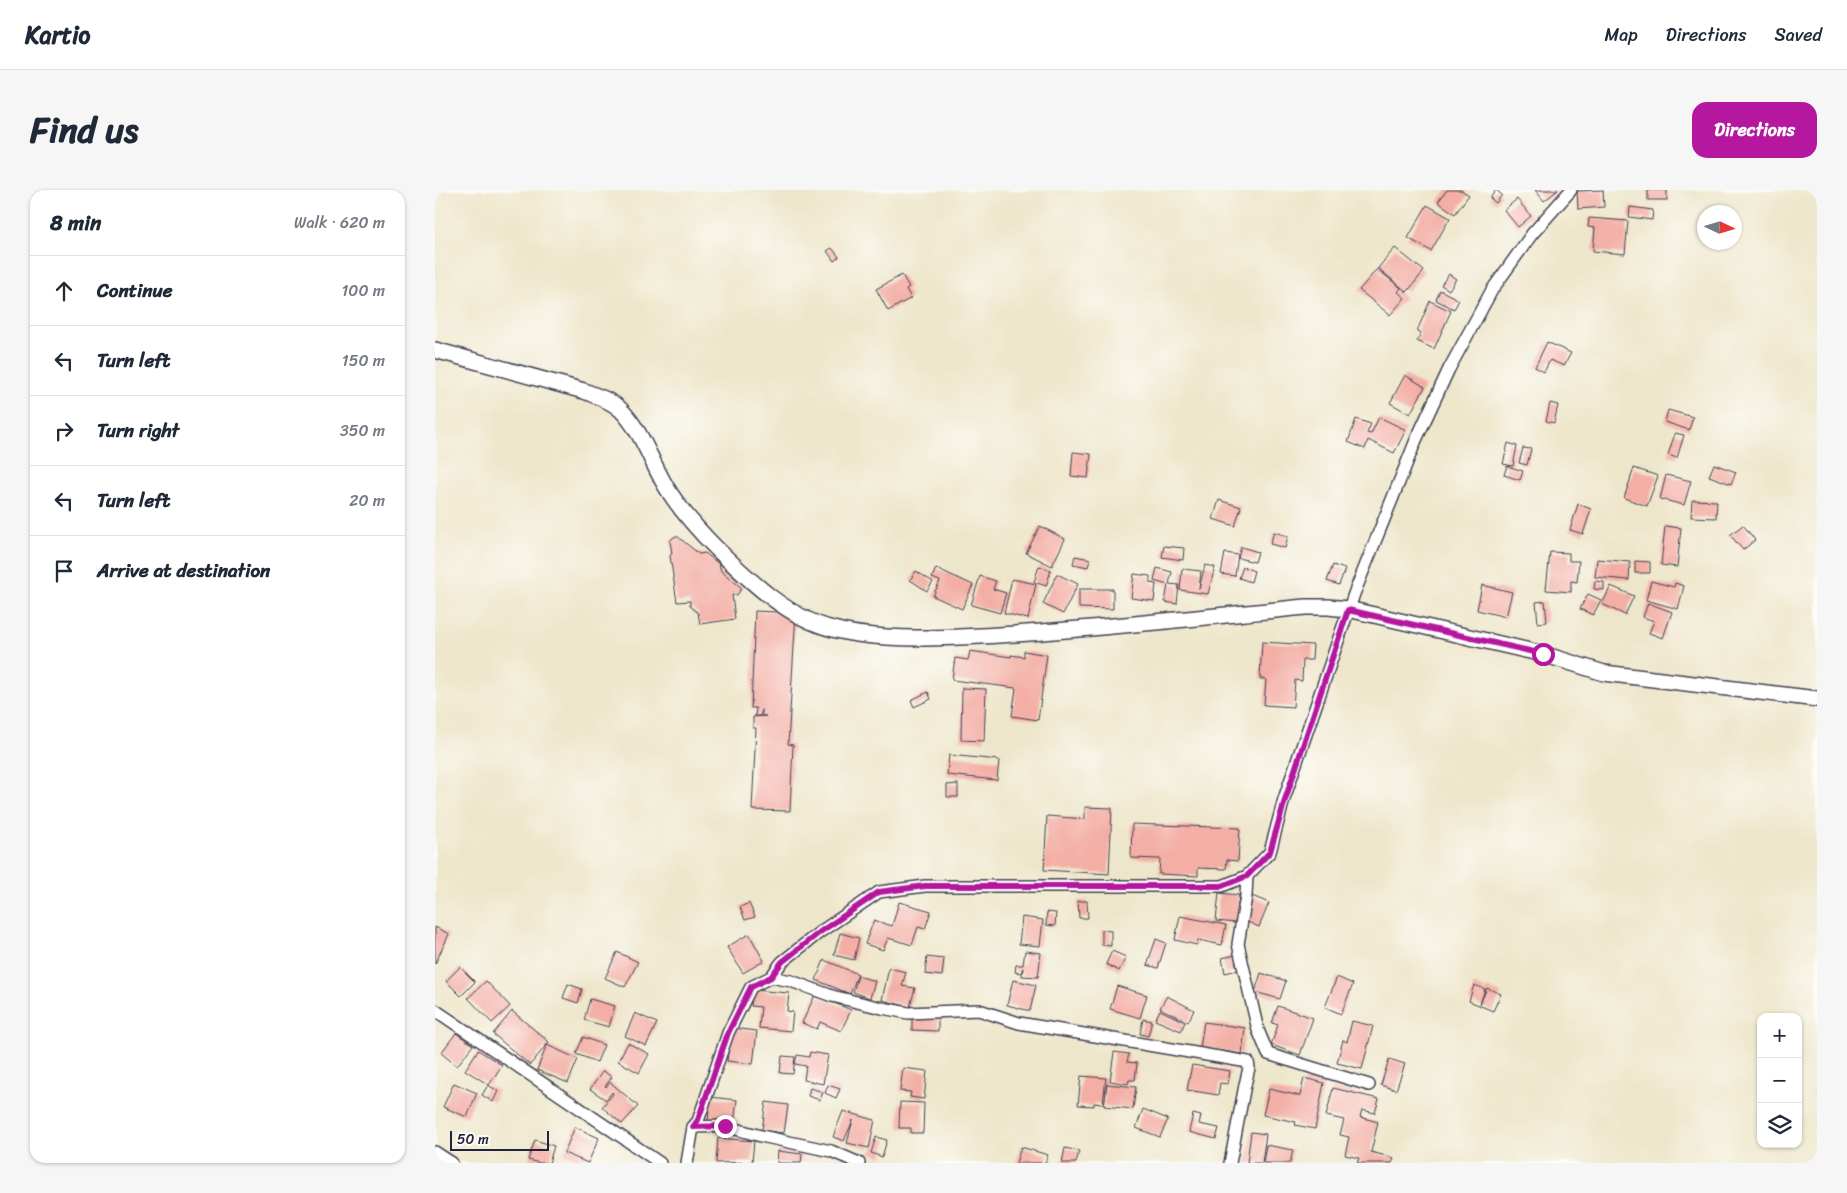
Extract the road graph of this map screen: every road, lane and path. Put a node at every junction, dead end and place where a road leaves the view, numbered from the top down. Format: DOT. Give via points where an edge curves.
graph roads {
  1 [pos="1571,190"];
  2 [pos="435,350"];
  3 [pos="1348,610"];
  4 [pos="1817,700"];
  5 [pos="1247,876"];
  6 [pos="771,977"];
  7 [pos="435,1010"];
  8 [pos="1268,1054"];
  9 [pos="1248,1062"];
  10 [pos="1369,1085"];
  11 [pos="693,1127"];
  12 [pos="435,1152"];
  13 [pos="452,1163"];
  14 [pos="660,1163"];
  15 [pos="687,1163"];
  16 [pos="859,1163"];
  17 [pos="1229,1163"];
  1 -- 3 [label="street" via="1532,234 1492,290 1449,369 1416,440"];
  2 -- 3 [label="street" via="584,391 620,409 665,486 702,535 778,603 831,629 884,637 967,637 1306,607"];
  3 -- 4 [label="street" via="1543,654 1604,673"];
  3 -- 5 [label="street" via="1270,852"];
  5 -- 6 [label="street" via="1222,886 925,886 879,892 820,932 782,962"];
  5 -- 8 [label="street" via="1238,944 1258,1030"];
  6 -- 9 [label="street" via="882,1008 908,1012 979,1010 1019,1024"];
  6 -- 11 [label="street" via="751,987 728,1033"];
  7 -- 14 [label="street"];
  8 -- 9 [label="street"];
  8 -- 10 [label="street"];
  9 -- 17 [label="street"];
  11 -- 15 [label="street"];
  11 -- 16 [label="street" via="725,1126 831,1151"];
  12 -- 13 [label="street"];
}
